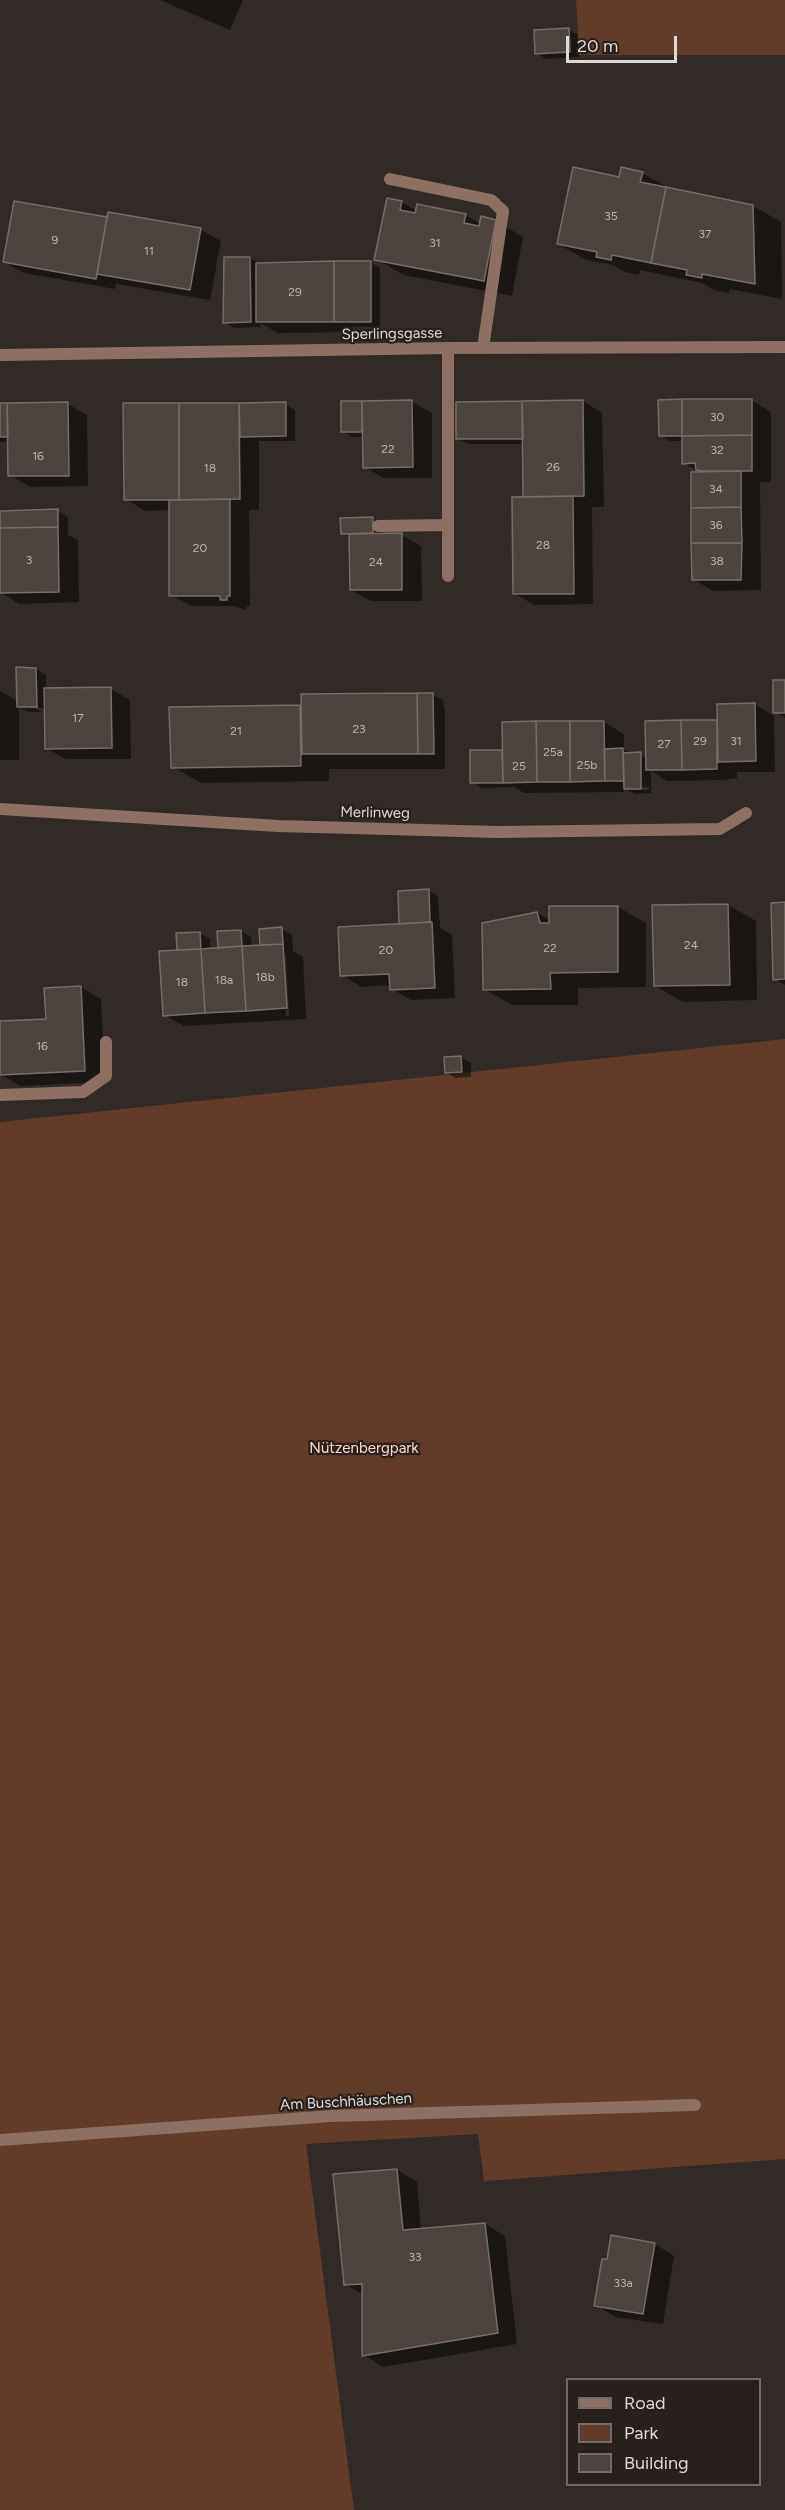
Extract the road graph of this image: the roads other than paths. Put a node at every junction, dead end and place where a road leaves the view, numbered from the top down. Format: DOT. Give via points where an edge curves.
graph roads {
  1 [pos="390,179"];
  2 [pos="785,346"];
  3 [pos="448,348"];
  4 [pos="483,348"];
  5 [pos="0,355"];
  6 [pos="448,525"];
  7 [pos="378,526"];
  8 [pos="448,576"];
  9 [pos="0,809"];
  10 [pos="746,813"];
  11 [pos="106,1042"];
  12 [pos="0,1095"];
  13 [pos="695,2105"];
  14 [pos="0,2140"];
  1 -- 4 [label="street" via="491,200 503,212"];
  2 -- 4 [label="street, Sperlingsgasse"];
  3 -- 4 [label="street, Sperlingsgasse"];
  3 -- 5 [label="street, Sperlingsgasse"];
  3 -- 6 [label="street"];
  6 -- 7 [label="street"];
  6 -- 8 [label="street"];
  9 -- 10 [label="street, Merlinweg" via="278,826 498,832 720,829"];
  11 -- 12 [label="street" via="106,1076 83,1092"];
  13 -- 14 [label="street, Am Buschhäuschen" via="332,2116"];
}
